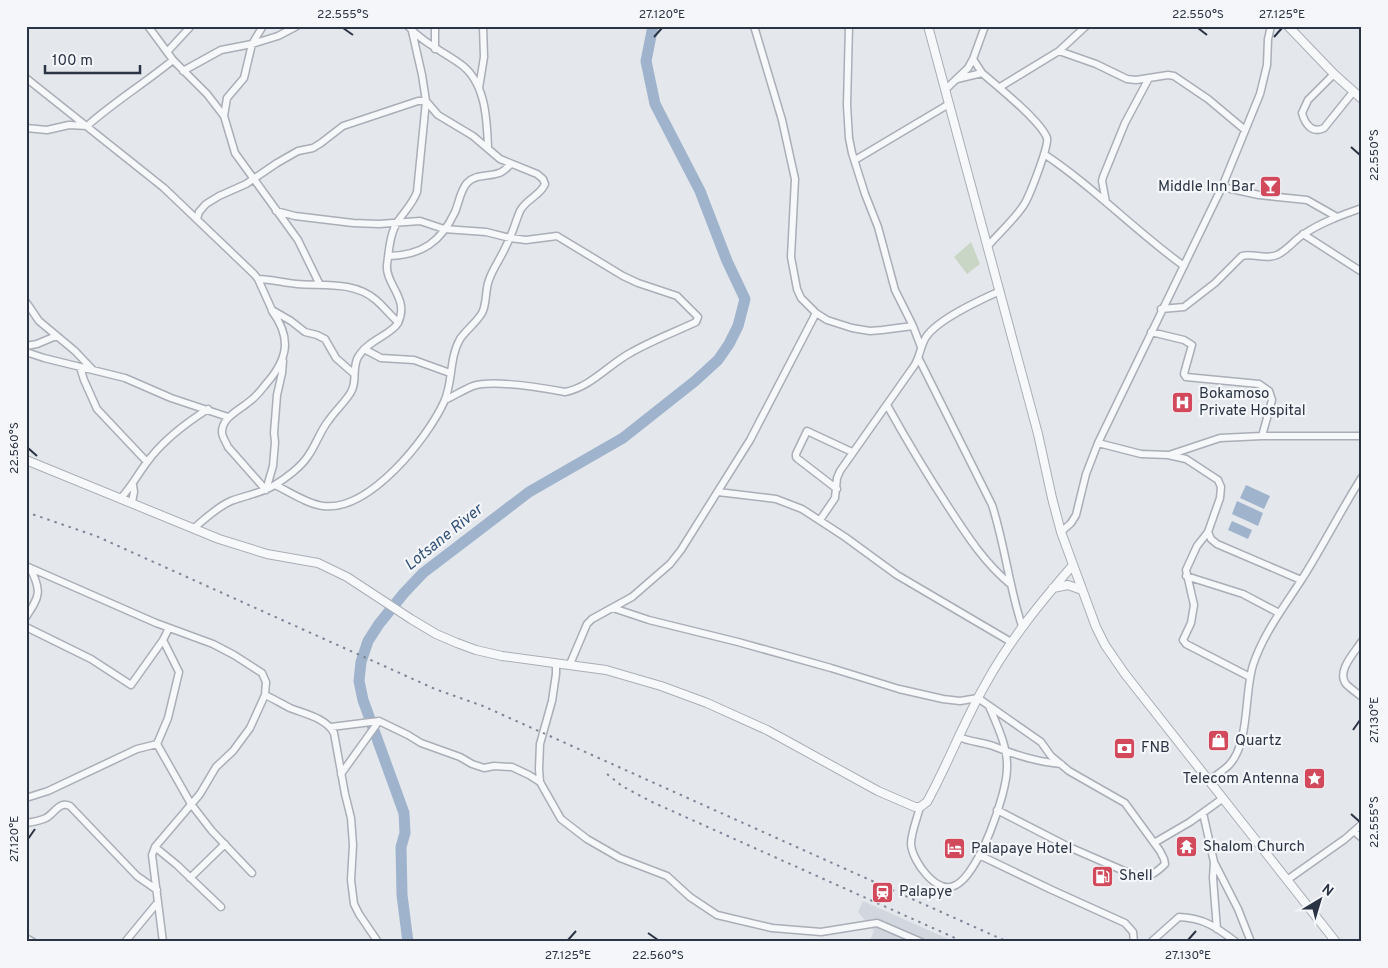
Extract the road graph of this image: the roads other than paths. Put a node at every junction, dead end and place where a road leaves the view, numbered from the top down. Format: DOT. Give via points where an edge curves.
graph roads {
  1 [pos="148,26"];
  2 [pos="191,26"];
  3 [pos="263,26"];
  4 [pos="296,26"];
  5 [pos="435,26"];
  6 [pos="483,26"];
  7 [pos="754,26"];
  8 [pos="849,26"];
  9 [pos="928,26"];
  10 [pos="985,26"];
  11 [pos="1086,26"];
  12 [pos="1271,26"];
  13 [pos="1288,26"];
  14 [pos="410,28"];
  15 [pos="252,44"];
  16 [pos="435,49"];
  17 [pos="1059,51"];
  18 [pos="167,52"];
  19 [pos="973,59"];
  20 [pos="173,60"];
  21 [pos="183,71"];
  22 [pos="982,73"];
  23 [pos="1334,74"];
  24 [pos="26,78"];
  25 [pos="1149,78"];
  26 [pos="957,79"];
  27 [pos="1000,87"];
  28 [pos="479,88"];
  29 [pos="945,90"];
  30 [pos="1353,92"];
  31 [pos="1362,99"];
  32 [pos="426,101"];
  33 [pos="949,104"];
  34 [pos="224,116"];
  35 [pos="87,126"];
  36 [pos="26,128"];
  37 [pos="1244,130"];
  38 [pos="488,148"];
  39 [pos="1044,154"];
  40 [pos="854,160"];
  41 [pos="511,164"];
  42 [pos="253,179"];
  43 [pos="1222,186"];
  44 [pos="1106,202"];
  45 [pos="1362,208"];
  46 [pos="276,211"];
  47 [pos="1337,216"];
  48 [pos="197,219"];
  49 [pos="397,223"];
  50 [pos="444,229"];
  51 [pos="1303,234"];
  52 [pos="510,238"];
  53 [pos="988,246"];
  54 [pos="389,256"];
  55 [pos="1184,266"];
  56 [pos="1362,272"];
  57 [pos="258,279"];
  58 [pos="320,285"];
  59 [pos="1000,291"];
  60 [pos="26,302"];
  61 [pos="1161,309"];
  62 [pos="272,310"];
  63 [pos="816,313"];
  64 [pos="398,322"];
  65 [pos="913,326"];
  66 [pos="1151,332"];
  67 [pos="56,336"];
  68 [pos="26,346"];
  69 [pos="921,347"];
  70 [pos="364,349"];
  71 [pos="26,352"];
  72 [pos="283,358"];
  73 [pos="918,359"];
  74 [pos="80,367"];
  75 [pos="93,371"];
  76 [pos="353,373"];
  77 [pos="450,373"];
  78 [pos="445,400"];
  79 [pos="887,405"];
  80 [pos="208,409"];
  81 [pos="228,417"];
  82 [pos="1262,436"];
  83 [pos="1362,436"];
  84 [pos="1098,443"];
  85 [pos="852,452"];
  86 [pos="1168,455"];
  87 [pos="26,460"];
  88 [pos="147,462"];
  89 [pos="1362,477"];
  90 [pos="132,485"];
  91 [pos="275,485"];
  92 [pos="836,489"];
  93 [pos="266,490"];
  94 [pos="718,492"];
  95 [pos="121,498"];
  96 [pos="132,502"];
  97 [pos="820,520"];
  98 [pos="194,528"];
  99 [pos="1061,532"];
  100 [pos="1208,532"];
  101 [pos="1073,565"];
  102 [pos="28,567"];
  103 [pos="1186,576"];
  104 [pos="1301,580"];
  105 [pos="1009,583"];
  106 [pos="1053,588"];
  107 [pos="1082,590"];
  108 [pos="613,608"];
  109 [pos="1279,613"];
  110 [pos="26,617"];
  111 [pos="1022,626"];
  112 [pos="26,628"];
  113 [pos="169,628"];
  114 [pos="163,640"];
  115 [pos="1362,641"];
  116 [pos="1011,642"];
  117 [pos="556,663"];
  118 [pos="570,664"];
  119 [pos="1250,677"];
  120 [pos="265,695"];
  121 [pos="1362,697"];
  122 [pos="978,698"];
  123 [pos="989,706"];
  124 [pos="379,722"];
  125 [pos="331,727"];
  126 [pos="959,737"];
  127 [pos="157,744"];
  128 [pos="1005,752"];
  129 [pos="1061,764"];
  130 [pos="341,774"];
  131 [pos="1208,781"];
  132 [pos="540,782"];
  133 [pos="26,798"];
  134 [pos="1222,799"];
  135 [pos="191,804"];
  136 [pos="920,807"];
  137 [pos="997,810"];
  138 [pos="1203,813"];
  139 [pos="26,823"];
  140 [pos="1362,824"];
  141 [pos="1355,832"];
  142 [pos="1362,838"];
  143 [pos="1154,843"];
  144 [pos="224,844"];
  145 [pos="155,847"];
  146 [pos="979,855"];
  147 [pos="1214,862"];
  148 [pos="252,873"];
  149 [pos="190,878"];
  150 [pos="1287,880"];
  151 [pos="157,890"];
  152 [pos="158,902"];
  153 [pos="221,907"];
  154 [pos="1217,929"];
  155 [pos="26,938"];
  156 [pos="33,942"];
  157 [pos="125,942"];
  158 [pos="163,942"];
  159 [pos="378,942"];
  160 [pos="921,942"];
  161 [pos="1134,942"];
  162 [pos="1151,942"];
  163 [pos="1236,942"];
  164 [pos="1251,942"];
  165 [pos="1336,942"];
  1 -- 18 [label="street"];
  2 -- 18 [label="street"];
  3 -- 15 [label="street"];
  4 -- 15 [label="street"];
  5 -- 16 [label="street"];
  6 -- 28 [label="street" via="484,58"];
  7 -- 63 [label="street" via="782,120 795,179 791,257 797,289"];
  8 -- 40 [label="street" via="847,105"];
  9 -- 29 [label="street"];
  10 -- 19 [label="street"];
  11 -- 17 [label="street"];
  12 -- 37 [label="street" via="1264,79"];
  13 -- 23 [label="street"];
  14 -- 16 [label="street"];
  14 -- 32 [label="street"];
  15 -- 21 [label="street" via="221,50"];
  15 -- 34 [label="street" via="245,76 227,98"];
  16 -- 28 [label="street" via="464,67"];
  17 -- 25 [label="street" via="1127,79"];
  17 -- 27 [label="street"];
  18 -- 20 [label="street"];
  19 -- 22 [label="street"];
  19 -- 26 [label="street"];
  20 -- 21 [label="street"];
  20 -- 35 [label="street"];
  21 -- 34 [label="street"];
  22 -- 26 [label="street"];
  22 -- 27 [label="street"];
  23 -- 30 [label="street"];
  23 -- 30 [label="street" via="1304,105 1302,113 1309,127 1314,130 1324,128"];
  24 -- 35 [label="street"];
  25 -- 37 [label="street" via="1168,75 1180,79"];
  25 -- 44 [label="street" via="1125,123 1103,177"];
  26 -- 29 [label="street"];
  27 -- 39 [label="street" via="1040,127 1047,143"];
  28 -- 38 [label="street" via="487,118"];
  29 -- 33 [label="street"];
  30 -- 31 [label="street"];
  32 -- 38 [label="street" via="438,116"];
  32 -- 42 [label="street" via="412,102 348,124 313,148 277,162"];
  32 -- 49 [label="street" via="417,192"];
  33 -- 40 [label="street"];
  33 -- 53 [label="street"];
  34 -- 42 [label="street" via="235,153"];
  35 -- 36 [label="street" via="69,125 47,130"];
  35 -- 48 [label="street"];
  37 -- 43 [label="street"];
  38 -- 41 [label="street"];
  39 -- 44 [label="street"];
  39 -- 53 [label="street" via="1025,203"];
  40 -- 65 [label="street" via="878,227 895,290"];
  41 -- 50 [label="street" via="499,173 473,178 467,183"];
  41 -- 52 [label="street" via="537,174 545,184 539,194 524,205"];
  42 -- 46 [label="street"];
  42 -- 48 [label="street" via="206,204"];
  43 -- 47 [label="street" via="1259,195 1306,200"];
  43 -- 55 [label="street"];
  44 -- 55 [label="street"];
  45 -- 47 [label="street"];
  46 -- 49 [label="street" via="353,224"];
  46 -- 58 [label="street" via="298,240"];
  47 -- 51 [label="street"];
  48 -- 57 [label="street"];
  49 -- 50 [label="street" via="420,221"];
  49 -- 54 [label="street" via="391,237"];
  50 -- 52 [label="street" via="486,232"];
  50 -- 54 [label="street" via="421,250 403,256"];
  51 -- 56 [label="street"];
  51 -- 61 [label="street" via="1288,249 1272,257 1242,256 1184,307"];
  52 -- 77 [label="street" via="489,281 483,311 459,340"];
  52 -- 78 [label="street" via="526,240 557,236 623,276 677,296 698,320 630,353 582,387 570,391 483,384"];
  53 -- 59 [label="street"];
  54 -- 64 [label="street" via="389,276 401,309"];
  55 -- 61 [label="street"];
  57 -- 58 [label="street"];
  57 -- 62 [label="street"];
  58 -- 64 [label="street" via="341,285 367,294"];
  59 -- 69 [label="street" via="940,324 927,335"];
  59 -- 99 [label="street"];
  60 -- 67 [label="street"];
  61 -- 66 [label="street"];
  62 -- 72 [label="street" via="285,337"];
  62 -- 76 [label="street" via="305,332 325,339 336,358"];
  63 -- 65 [label="street" via="827,320 870,331"];
  63 -- 94 [label="street" via="750,440"];
  64 -- 70 [label="street" via="392,330"];
  65 -- 69 [label="street"];
  66 -- 82 [label="street" via="1192,345 1184,374 1186,377 1259,384 1270,391 1272,400"];
  66 -- 84 [label="street"];
  67 -- 68 [label="street"];
  67 -- 75 [label="street"];
  69 -- 73 [label="street"];
  70 -- 76 [label="street"];
  70 -- 77 [label="street" via="380,358 414,360"];
  71 -- 74 [label="street"];
  72 -- 81 [label="street" via="252,400"];
  72 -- 93 [label="street" via="277,395 273,466"];
  73 -- 79 [label="street"];
  73 -- 105 [label="street" via="992,505"];
  74 -- 75 [label="street"];
  74 -- 88 [label="street" via="98,409"];
  75 -- 80 [label="street" via="125,378 171,398"];
  76 -- 91 [label="street" via="351,393 323,428 307,458"];
  77 -- 78 [label="street"];
  78 -- 91 [label="street" via="415,448 388,477 359,497 332,507 322,506"];
  79 -- 85 [label="street"];
  79 -- 105 [label="street" via="908,444 972,543"];
  80 -- 81 [label="street"];
  80 -- 88 [label="street" via="177,430"];
  81 -- 93 [label="street" via="222,431 228,446"];
  82 -- 83 [label="street"];
  82 -- 86 [label="street" via="1220,438"];
  84 -- 86 [label="street" via="1141,454"];
  84 -- 99 [label="street" via="1076,515"];
  85 -- 92 [label="street" via="840,470"];
  85 -- 92 [label="street" via="807,431 796,454"];
  86 -- 100 [label="street" via="1186,460 1218,480 1220,498"];
  87 -- 95 [label="street"];
  88 -- 90 [label="street"];
  89 -- 104 [label="street"];
  90 -- 95 [label="street"];
  90 -- 96 [label="street"];
  91 -- 93 [label="street"];
  92 -- 97 [label="street" via="835,498"];
  93 -- 98 [label="street" via="229,502"];
  94 -- 97 [label="street" via="776,499"];
  94 -- 108 [label="street" via="670,564 632,597"];
  95 -- 96 [label="street"];
  96 -- 98 [label="street"];
  97 -- 116 [label="street" via="898,575"];
  98 -- 117 [label="street" via="267,554 318,563 347,577 436,634 476,650"];
  99 -- 101 [label="street"];
  100 -- 103 [label="street" via="1197,546"];
  100 -- 104 [label="street" via="1210,539 1217,544"];
  101 -- 106 [label="street"];
  101 -- 107 [label="street"];
  102 -- 110 [label="street" via="37,581 39,593"];
  102 -- 113 [label="street"];
  103 -- 109 [label="street" via="1243,594"];
  103 -- 119 [label="street" via="1194,605 1184,642"];
  104 -- 109 [label="street"];
  105 -- 111 [label="street"];
  106 -- 107 [label="street" via="1068,585"];
  106 -- 111 [label="street"];
  107 -- 131 [label="street" via="1105,645"];
  108 -- 118 [label="street" via="587,624"];
  108 -- 122 [label="street" via="831,668 898,690 960,701"];
  109 -- 119 [label="street"];
  111 -- 116 [label="street"];
  112 -- 114 [label="street" via="91,659 131,685"];
  113 -- 114 [label="street"];
  113 -- 120 [label="street" via="234,654 262,673 266,682"];
  114 -- 127 [label="street" via="179,672 168,718"];
  115 -- 121 [label="street" via="1342,675 1345,683"];
  116 -- 122 [label="street"];
  117 -- 118 [label="street"];
  117 -- 132 [label="street" via="552,701 540,744"];
  118 -- 136 [label="street" via="618,673 707,703 767,730 896,800"];
  119 -- 131 [label="street" via="1236,756"];
  120 -- 125 [label="street"];
  120 -- 135 [label="street" via="250,728 216,767"];
  122 -- 123 [label="street"];
  122 -- 126 [label="street"];
  123 -- 128 [label="street"];
  123 -- 129 [label="street" via="1041,742"];
  124 -- 125 [label="street"];
  124 -- 130 [label="street"];
  124 -- 132 [label="street" via="421,744 472,764 484,768 512,768"];
  125 -- 130 [label="street" via="338,747"];
  126 -- 128 [label="street"];
  126 -- 136 [label="street" via="927,802"];
  127 -- 133 [label="street" via="137,749"];
  127 -- 135 [label="street"];
  128 -- 129 [label="street"];
  128 -- 137 [label="street" via="1008,768"];
  129 -- 143 [label="street" via="1124,803"];
  130 -- 159 [label="street" via="351,818 354,904"];
  131 -- 134 [label="street"];
  132 -- 160 [label="street" via="567,824 620,858 667,876 717,915 772,928 820,932 877,923"];
  134 -- 138 [label="street"];
  134 -- 150 [label="street"];
  135 -- 144 [label="street"];
  135 -- 145 [label="street"];
  136 -- 146 [label="street" via="912,850 934,883 944,888 954,887 971,870"];
  137 -- 143 [label="street" via="1138,878 1151,876 1164,864"];
  137 -- 146 [label="street"];
  138 -- 143 [label="street"];
  138 -- 147 [label="street"];
  139 -- 151 [label="street" via="45,818 60,806 70,806 137,876"];
  140 -- 141 [label="street"];
  141 -- 142 [label="street"];
  141 -- 150 [label="street"];
  144 -- 148 [label="street"];
  144 -- 149 [label="street"];
  145 -- 149 [label="street"];
  145 -- 151 [label="street" via="152,855"];
  146 -- 161 [label="street" via="1125,923 1133,932"];
  147 -- 154 [label="street"];
  147 -- 164 [label="street"];
  149 -- 153 [label="street"];
  150 -- 165 [label="street"];
  151 -- 152 [label="street"];
  152 -- 157 [label="street"];
  152 -- 158 [label="street"];
  154 -- 162 [label="street" via="1200,920 1179,917"];
  154 -- 163 [label="street"];
  155 -- 156 [label="street"];
}
